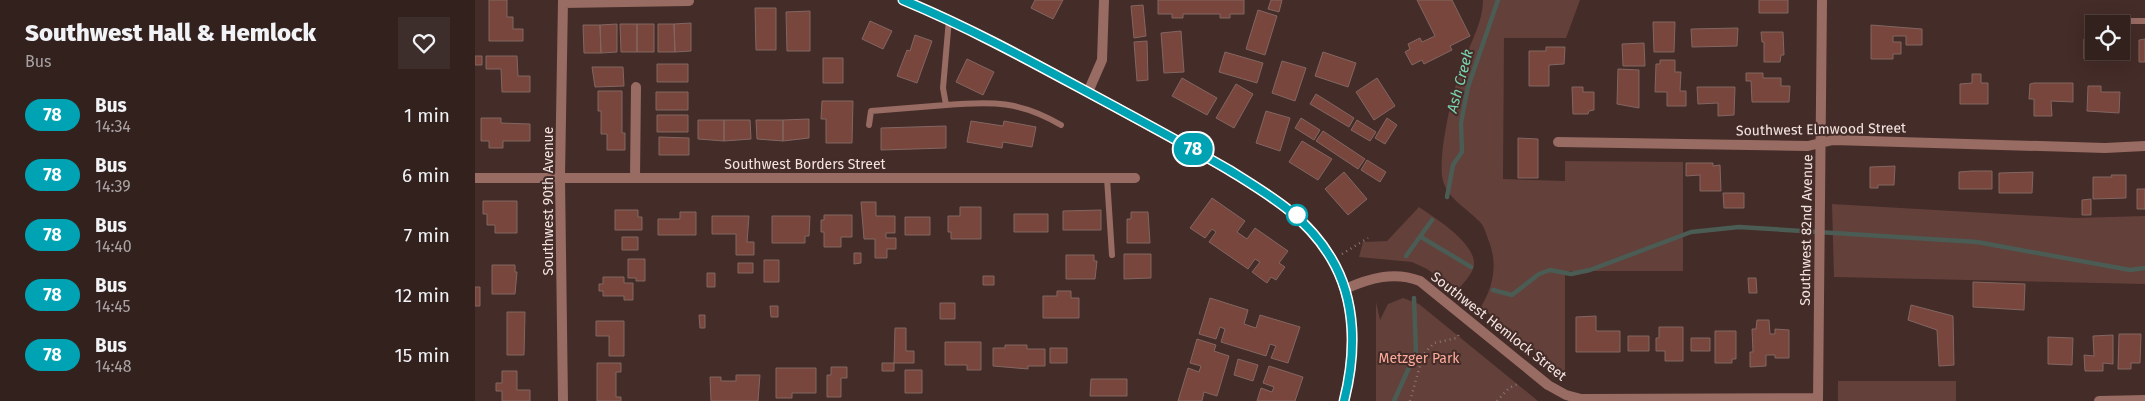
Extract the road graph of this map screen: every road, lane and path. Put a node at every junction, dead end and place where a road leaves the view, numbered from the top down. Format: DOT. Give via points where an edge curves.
graph roads {
  1 [pos="903,0"];
  2 [pos="1104,0"];
  3 [pos="1822,0"];
  4 [pos="689,1"];
  5 [pos="563,2"];
  6 [pos="949,19"];
  7 [pos="2130,21"];
  8 [pos="2145,21"];
  9 [pos="636,87"];
  10 [pos="1088,92"];
  11 [pos="946,105"];
  12 [pos="869,125"];
  13 [pos="1061,125"];
  14 [pos="1558,142"];
  15 [pos="1821,143"];
  16 [pos="2145,146"];
  17 [pos="560,177"];
  18 [pos="635,177"];
  19 [pos="475,178"];
  20 [pos="1107,178"];
  21 [pos="1135,178"];
  22 [pos="1368,238"];
  23 [pos="1112,255"];
  24 [pos="1332,260"];
  25 [pos="1345,289"];
  26 [pos="1460,332"];
  27 [pos="1519,383"];
  28 [pos="1818,400"];
  29 [pos="2145,400"];
  30 [pos="563,401"];
  31 [pos="1344,401"];
  32 [pos="1410,401"];
  33 [pos="1497,401"];
  34 [pos="2099,401"];
  1 -- 6 [label="main road"];
  2 -- 10 [label="street" via="1101,60"];
  3 -- 15 [label="street, Southwest 82nd Avenue"];
  4 -- 5 [label="street"];
  5 -- 17 [label="street, Southwest 90th Avenue"];
  6 -- 10 [label="main road"];
  6 -- 11 [label="lane" via="943,88"];
  7 -- 8 [label="lane"];
  9 -- 18 [label="street"];
  10 -- 24 [label="main road" via="1270,195 1299,218"];
  11 -- 12 [label="lane" via="871,110"];
  11 -- 13 [label="lane" via="980,102 1028,108"];
  14 -- 15 [label="street, Southwest Elmwood Street" via="1808,146"];
  15 -- 16 [label="street, Southwest Elmwood Street" via="1833,140 2105,148"];
  15 -- 28 [label="street, Southwest 82nd Avenue"];
  17 -- 18 [label="street, Southwest Borders Street"];
  17 -- 19 [label="street, Southwest Borders Street"];
  17 -- 30 [label="street, Southwest 90th Avenue"];
  18 -- 20 [label="street, Southwest Borders Street"];
  20 -- 21 [label="street, Southwest Borders Street"];
  20 -- 23 [label="lane"];
  22 -- 24 [label="path"];
  24 -- 25 [label="main road"];
  25 -- 28 [label="street, Southwest Hemlock Street" via="1366,279 1385,276 1410,277 1420,281 1548,385 1581,399"];
  25 -- 31 [label="main road" via="1351,312 1353,347"];
  26 -- 32 [label="path" via="1457,338 1434,343 1423,354"];
  27 -- 33 [label="path"];
  29 -- 34 [label="street"];
}
